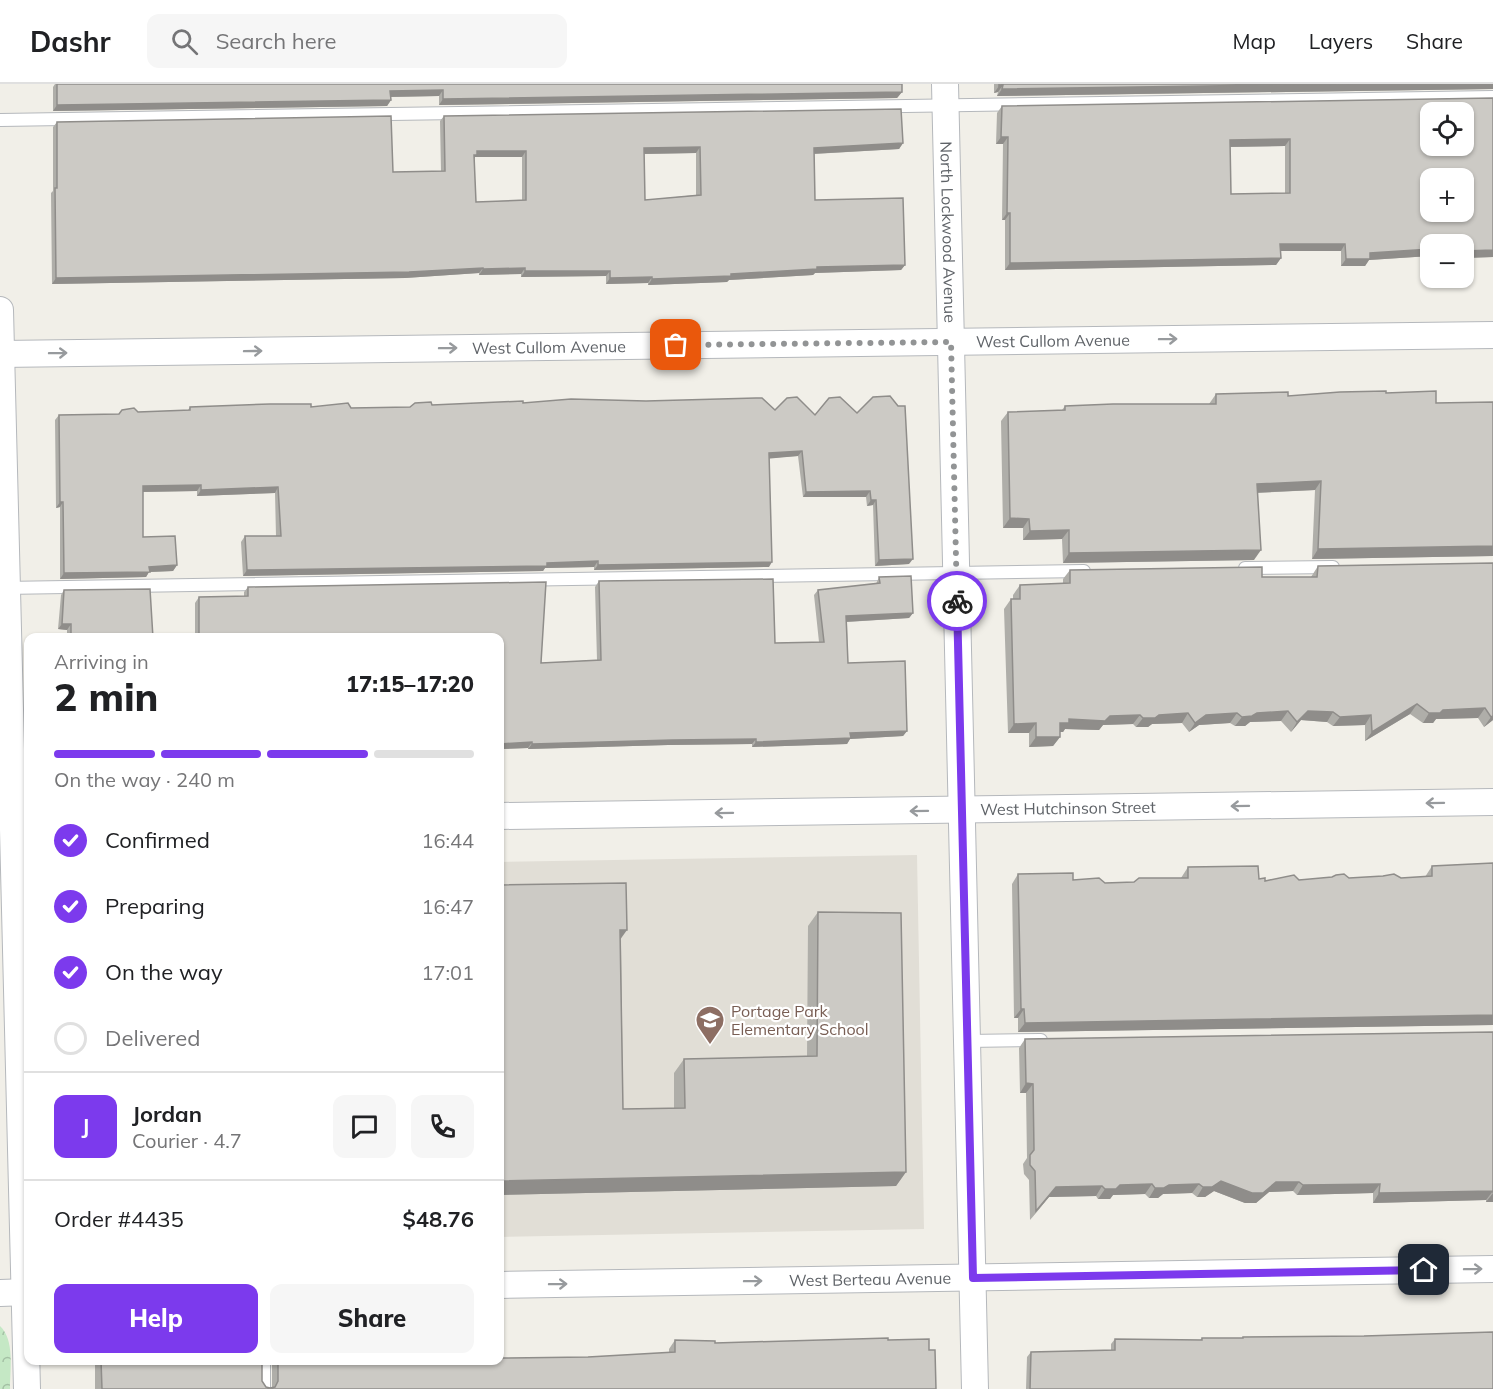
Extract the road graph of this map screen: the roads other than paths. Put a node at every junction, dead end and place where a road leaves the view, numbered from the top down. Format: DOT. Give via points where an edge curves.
graph roads {
  1 [pos="945,94"];
  2 [pos="1493,96"];
  3 [pos="0,120"];
  4 [pos="0,310"];
  5 [pos="1493,335"];
  6 [pos="951,342"];
  7 [pos="0,354"];
  8 [pos="1351,567"];
  9 [pos="1233,568"];
  10 [pos="1091,570"];
  11 [pos="956,573"];
  12 [pos="3,588"];
  13 [pos="1493,802"];
  14 [pos="962,810"];
  15 [pos="504,816"];
  16 [pos="14,823"];
  17 [pos="1054,1040"];
  18 [pos="967,1041"];
  19 [pos="1493,1269"];
  20 [pos="973,1278"];
  21 [pos="504,1285"];
  22 [pos="18,1293"];
  23 [pos="24,1357"];
  24 [pos="25,1365"];
  25 [pos="264,1365"];
  26 [pos="27,1389"];
  27 [pos="264,1389"];
  28 [pos="975,1389"];
  1 -- 2 [label="lane"];
  1 -- 3 [label="lane"];
  1 -- 6 [label="street, North Lockwood Avenue"];
  4 -- 7 [label="street"];
  6 -- 5 [label="street, West Cullom Avenue, one-way"];
  7 -- 6 [label="street, West Cullom Avenue, one-way"];
  6 -- 11 [label="street, North Lockwood Avenue"];
  7 -- 12 [label="street"];
  8 -- 9 [label="lane"];
  10 -- 11 [label="lane"];
  11 -- 12 [label="lane"];
  11 -- 14 [label="street, North Lockwood Avenue"];
  12 -- 16 [label="street"];
  13 -- 14 [label="street, West Hutchinson Street, one-way"];
  14 -- 15 [label="street, West Hutchinson Street, one-way"];
  14 -- 18 [label="street, North Lockwood Avenue"];
  16 -- 22 [label="street"];
  17 -- 18 [label="lane"];
  18 -- 20 [label="street, North Lockwood Avenue"];
  20 -- 19 [label="street, West Berteau Avenue, one-way"];
  21 -- 20 [label="street, West Berteau Avenue, one-way"];
  20 -- 28 [label="street, North Lockwood Avenue"];
  22 -- 23 [label="street"];
  24 -- 26 [label="street"];
  25 -- 27 [label="lane"];
}
